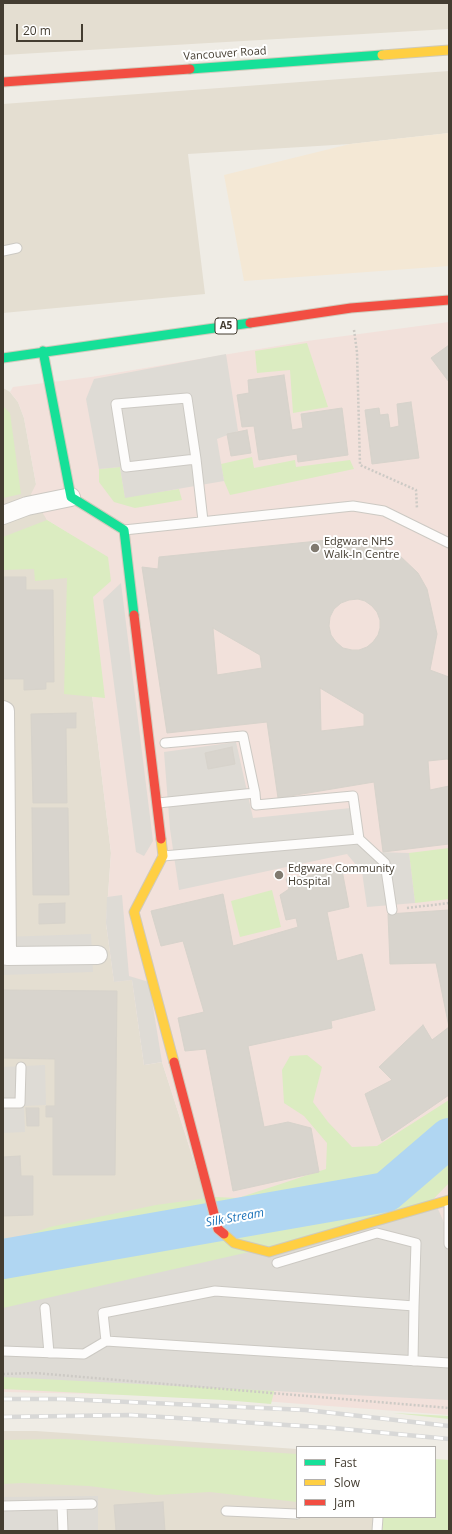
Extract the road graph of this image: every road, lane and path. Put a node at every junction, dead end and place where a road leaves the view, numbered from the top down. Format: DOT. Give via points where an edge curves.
graph roads {
  1 [pos="449,50"];
  2 [pos="3,82"];
  3 [pos="18,248"];
  4 [pos="3,251"];
  5 [pos="449,300"];
  6 [pos="351,308"];
  7 [pos="44,352"];
  8 [pos="3,358"];
  9 [pos="196,459"];
  10 [pos="71,497"];
  11 [pos="3,515"];
  12 [pos="203,521"];
  13 [pos="418,528"];
  14 [pos="124,530"];
  15 [pos="449,543"];
  16 [pos="3,710"];
  17 [pos="165,743"];
  18 [pos="255,793"];
  19 [pos="158,803"];
  20 [pos="359,839"];
  21 [pos="163,856"];
  22 [pos="449,903"];
  23 [pos="392,910"];
  24 [pos="98,955"];
  25 [pos="5,956"];
  26 [pos="21,1067"];
  27 [pos="3,1103"];
  28 [pos="449,1200"];
  29 [pos="449,1205"];
  30 [pos="449,1233"];
  31 [pos="449,1244"];
  32 [pos="277,1263"];
  33 [pos="414,1306"];
  34 [pos="45,1308"];
  35 [pos="106,1341"];
  36 [pos="3,1351"];
  37 [pos="49,1353"];
  38 [pos="413,1361"];
  39 [pos="449,1363"];
  40 [pos="3,1374"];
  41 [pos="449,1408"];
  42 [pos="92,1504"];
  43 [pos="62,1505"];
  44 [pos="3,1506"];
  45 [pos="226,1511"];
  46 [pos="296,1514"];
  47 [pos="378,1518"];
  48 [pos="63,1531"];
  49 [pos="377,1531"];
  1 -- 2 [label="street, Vancouver Road"];
  3 -- 4 [label="lane"];
  5 -- 6 [label="street, A5"];
  6 -- 7 [label="street, A5"];
  6 -- 13 [label="path" via="357,352 360,465 416,490"];
  7 -- 8 [label="street, A5"];
  7 -- 10 [label="street"];
  9 -- 9 [label="lane" via="126,467 116,404 187,398"];
  9 -- 12 [label="lane"];
  10 -- 11 [label="street" via="27,506"];
  10 -- 14 [label="street"];
  12 -- 13 [label="lane" via="353,506 384,511"];
  12 -- 14 [label="lane"];
  13 -- 15 [label="lane"];
  14 -- 19 [label="street"];
  16 -- 25 [label="street"];
  17 -- 18 [label="lane" via="244,736"];
  18 -- 19 [label="lane"];
  18 -- 20 [label="lane" via="256,805 353,796"];
  19 -- 21 [label="street"];
  20 -- 21 [label="lane"];
  20 -- 23 [label="lane" via="384,863"];
  21 -- 28 [label="street" via="134,912 218,1229 234,1243 269,1252"];
  22 -- 23 [label="path"];
  24 -- 25 [label="street"];
  26 -- 27 [label="lane" via="20,1103"];
  29 -- 30 [label="lane"];
  30 -- 31 [label="lane"];
  32 -- 33 [label="lane" via="377,1233 416,1243"];
  33 -- 35 [label="lane" via="215,1291 103,1313"];
  33 -- 38 [label="lane"];
  34 -- 37 [label="lane"];
  35 -- 37 [label="lane" via="84,1354"];
  35 -- 38 [label="lane"];
  36 -- 37 [label="lane"];
  38 -- 39 [label="lane"];
  40 -- 41 [label="path" via="35,1373"];
  42 -- 43 [label="lane"];
  43 -- 44 [label="lane"];
  43 -- 48 [label="lane"];
  45 -- 46 [label="lane"];
  47 -- 49 [label="lane"];
}
